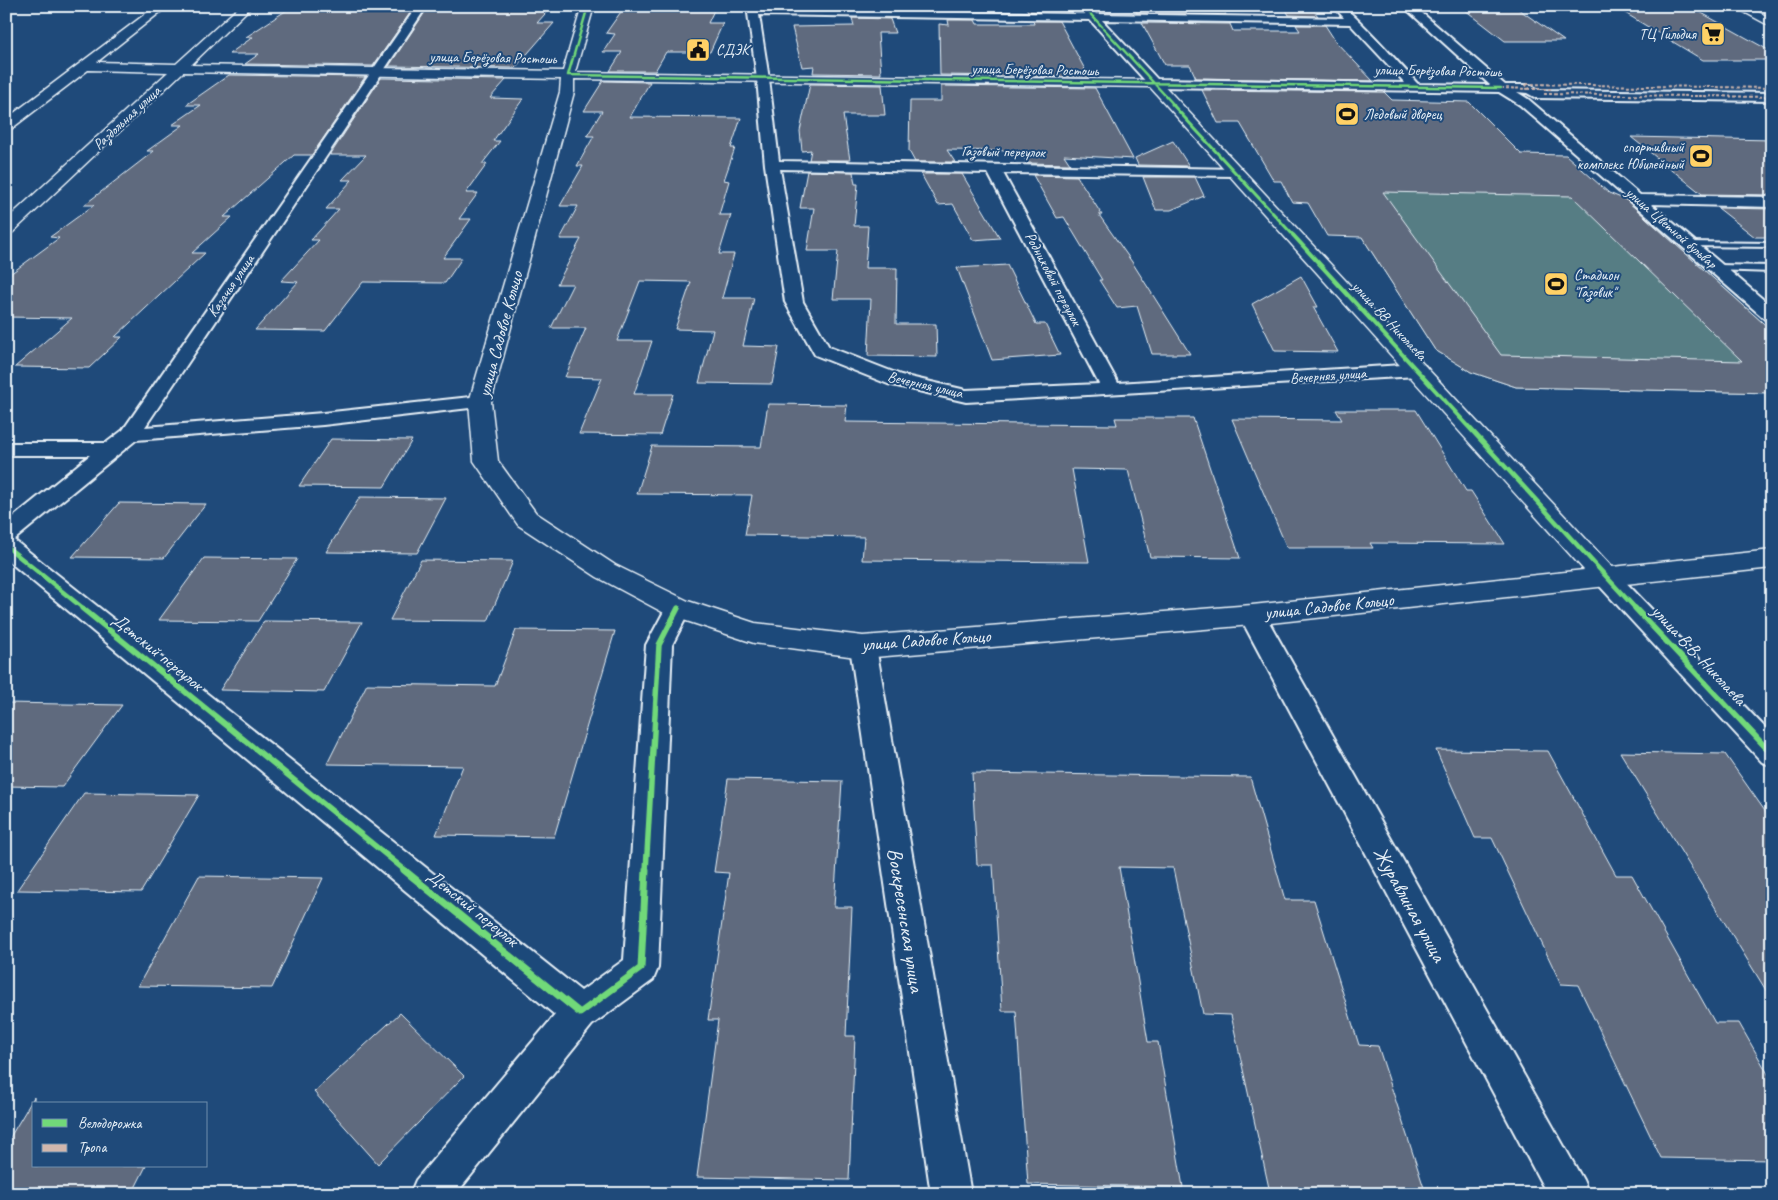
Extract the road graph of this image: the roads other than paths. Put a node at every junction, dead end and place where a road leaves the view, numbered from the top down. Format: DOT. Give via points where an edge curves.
graph roads {
  1 [pos="163,6"];
  2 [pos="247,6"];
  3 [pos="422,6"];
  4 [pos="588,6"];
  5 [pos="1083,6"];
  6 [pos="1338,6"];
  7 [pos="1408,6"];
  8 [pos="1738,6"];
  9 [pos="753,9"];
  10 [pos="921,11"];
  11 [pos="1094,18"];
  12 [pos="1352,21"];
  13 [pos="1772,24"];
  14 [pos="86,66"];
  15 [pos="179,69"];
  16 [pos="377,73"];
  17 [pos="568,75"];
  18 [pos="763,79"];
  19 [pos="1154,84"];
  20 [pos="1606,85"];
  21 [pos="1638,86"];
  22 [pos="1674,86"];
  23 [pos="1415,87"];
  24 [pos="1716,87"];
  25 [pos="1501,88"];
  26 [pos="1551,89"];
  27 [pos="1770,94"];
  28 [pos="1619,95"];
  29 [pos="1652,96"];
  30 [pos="1689,96"];
  31 [pos="1731,97"];
  32 [pos="6,126"];
  33 [pos="772,165"];
  34 [pos="994,168"];
  35 [pos="1233,172"];
  36 [pos="1637,199"];
  37 [pos="1772,202"];
  38 [pos="6,229"];
  39 [pos="1689,244"];
  40 [pos="1772,245"];
  41 [pos="1717,268"];
  42 [pos="1772,269"];
  43 [pos="1772,316"];
  44 [pos="1418,370"];
  45 [pos="1112,389"];
  46 [pos="480,402"];
  47 [pos="130,434"];
  48 [pos="6,448"];
  49 [pos="113,449"];
  50 [pos="6,535"];
  51 [pos="6,546"];
  52 [pos="1772,559"];
  53 [pos="1605,576"];
  54 [pos="678,608"];
  55 [pos="1252,614"];
  56 [pos="864,647"];
  57 [pos="1772,754"];
  58 [pos="580,1013"];
  59 [pos="430,1194"];
  60 [pos="951,1194"];
  61 [pos="1568,1194"];
  1 -- 14 [label="main road"];
  2 -- 15 [label="main road, Раздольная улица"];
  3 -- 16 [label="street, Казачья улица"];
  4 -- 17 [label="main road, улица Садовое Кольцо"];
  5 -- 11 [label="street"];
  6 -- 12 [label="street"];
  7 -- 25 [label="street, улица Цветной бульвар"];
  8 -- 13 [label="main road"];
  9 -- 10 [label="street"];
  9 -- 18 [label="street, Вечерняя улица"];
  10 -- 11 [label="street"];
  11 -- 12 [label="street"];
  11 -- 19 [label="street"];
  12 -- 23 [label="street"];
  14 -- 15 [label="main road, улица Берёзовая Ростошь"];
  14 -- 32 [label="main road"];
  15 -- 16 [label="main road, улица Берёзовая Ростошь"];
  15 -- 38 [label="main road, Раздольная улица"];
  16 -- 17 [label="main road, улица Берёзовая Ростошь"];
  16 -- 47 [label="street, Казачья улица"];
  17 -- 18 [label="main road, улица Берёзовая Ростошь"];
  17 -- 46 [label="main road, улица Садовое Кольцо" via="567,92"];
  18 -- 19 [label="main road, улица Берёзовая Ростошь"];
  18 -- 33 [label="street, Вечерняя улица"];
  19 -- 23 [label="street, улица Берёзовая Ростошь"];
  19 -- 35 [label="main road, улица ВВ Николаева"];
  20 -- 21 [label="street, улица Берёзовая Ростошь"];
  20 -- 26 [label="street, улица Берёзовая Ростошь"];
  20 -- 28 [label="street"];
  21 -- 22 [label="street, улица Берёзовая Ростошь"];
  21 -- 29 [label="street"];
  22 -- 24 [label="street, улица Берёзовая Ростошь"];
  22 -- 30 [label="street"];
  23 -- 25 [label="street, улица Берёзовая Ростошь"];
  24 -- 27 [label="street, улица Берёзовая Ростошь" via="1749,88"];
  24 -- 31 [label="street"];
  25 -- 26 [label="street, улица Берёзовая Ростошь" via="1530,88 1536,94"];
  25 -- 36 [label="street, улица Цветной бульвар" via="1524,102"];
  26 -- 28 [label="street, улица Берёзовая Ростошь"];
  27 -- 31 [label="street, улица Берёзовая Ростошь"];
  28 -- 29 [label="street, улица Берёзовая Ростошь"];
  29 -- 30 [label="street, улица Берёзовая Ростошь"];
  30 -- 31 [label="street, улица Берёзовая Ростошь"];
  33 -- 34 [label="street, Газовый переулок"];
  33 -- 45 [label="street, Вечерняя улица" via="794,302 822,351 895,380 966,396"];
  34 -- 35 [label="street, Газовый переулок"];
  34 -- 45 [label="street, Родниковый переулок"];
  35 -- 44 [label="main road, улица ВВ Николаева"];
  36 -- 37 [label="street"];
  36 -- 39 [label="street, улица Цветной бульвар"];
  39 -- 40 [label="lane"];
  39 -- 41 [label="street, улица Цветной бульвар"];
  41 -- 42 [label="lane"];
  41 -- 43 [label="street, улица Цветной бульвар"];
  44 -- 45 [label="street, Вечерняя улица"];
  44 -- 53 [label="main road, улица ВВ Николаева"];
  46 -- 47 [label="street" via="324,419"];
  46 -- 54 [label="main road, улица Садовое Кольцо" via="486,461 527,519 606,571"];
  47 -- 49 [label="street, Казачья улица"];
  48 -- 49 [label="street"];
  49 -- 50 [label="street, Казачья улица"];
  51 -- 58 [label="street, Детский переулок"];
  52 -- 53 [label="main road, улица Садовое Кольцо"];
  53 -- 55 [label="main road, улица Садовое Кольцо"];
  53 -- 57 [label="street, улица В.В. Николаева"];
  54 -- 56 [label="main road, улица Садовое Кольцо" via="754,633"];
  54 -- 58 [label="street" via="659,645 641,968"];
  55 -- 56 [label="main road, улица Садовое Кольцо"];
  55 -- 61 [label="street, Журавлиная улица"];
  56 -- 60 [label="street, Воскресенская улица"];
  58 -- 59 [label="street"];
}
